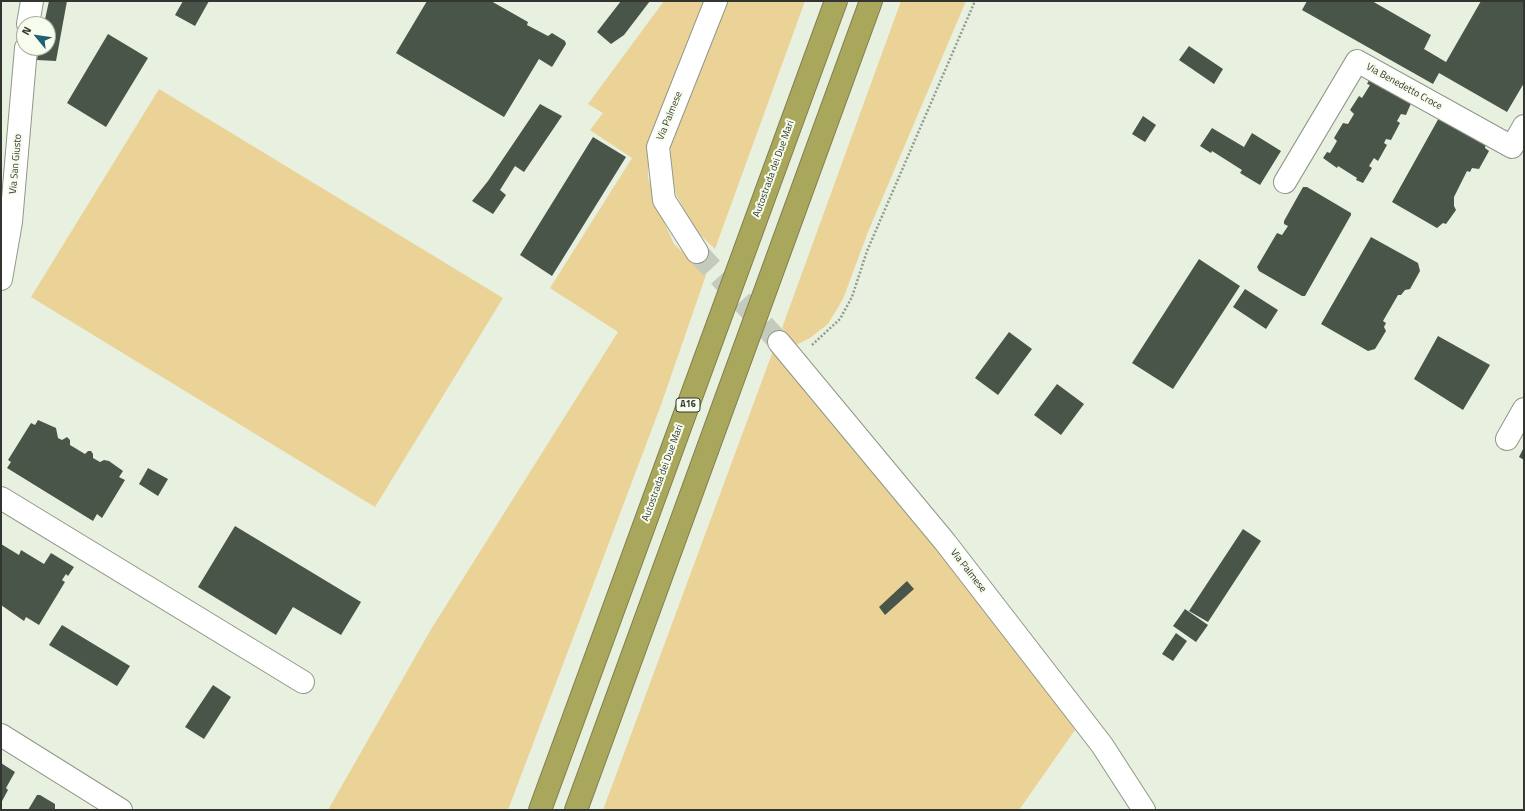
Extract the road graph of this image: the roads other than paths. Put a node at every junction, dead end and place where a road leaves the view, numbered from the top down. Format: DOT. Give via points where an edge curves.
graph roads {
  1 [pos="32,1"];
  2 [pos="716,1"];
  3 [pos="836,1"];
  4 [pos="871,1"];
  5 [pos="29,16"];
  6 [pos="25,56"];
  7 [pos="1524,126"];
  8 [pos="1285,182"];
  9 [pos="7,195"];
  10 [pos="697,252"];
  11 [pos="1,279"];
  12 [pos="779,342"];
  13 [pos="1524,409"];
  14 [pos="1506,439"];
  15 [pos="1,498"];
  16 [pos="660,580"];
  17 [pos="594,661"];
  18 [pos="303,682"];
  19 [pos="1,735"];
  20 [pos="121,810"];
  21 [pos="534,810"];
  22 [pos="540,810"];
  23 [pos="576,810"];
  24 [pos="583,810"];
  25 [pos="1144,810"];
  1 -- 5 [label="street"];
  2 -- 10 [label="street, Via Palmese" via="658,147 664,200"];
  3 -- 17 [label="highway, Autostrada dei Due Mari / A16"];
  4 -- 16 [label="highway"];
  6 -- 9 [label="street, Via San Giusto"];
  7 -- 8 [label="street, Via Benedetto Croce" via="1512,147 1357,61"];
  9 -- 11 [label="street, Via San Giusto"];
  12 -- 25 [label="street, Via Palmese" via="950,548 1102,745"];
  13 -- 14 [label="street"];
  15 -- 18 [label="street"];
  16 -- 23 [label="highway"];
  16 -- 24 [label="street"];
  17 -- 21 [label="street"];
  17 -- 22 [label="highway, Autostrada dei Due Mari / A16"];
  19 -- 20 [label="street"];
}
